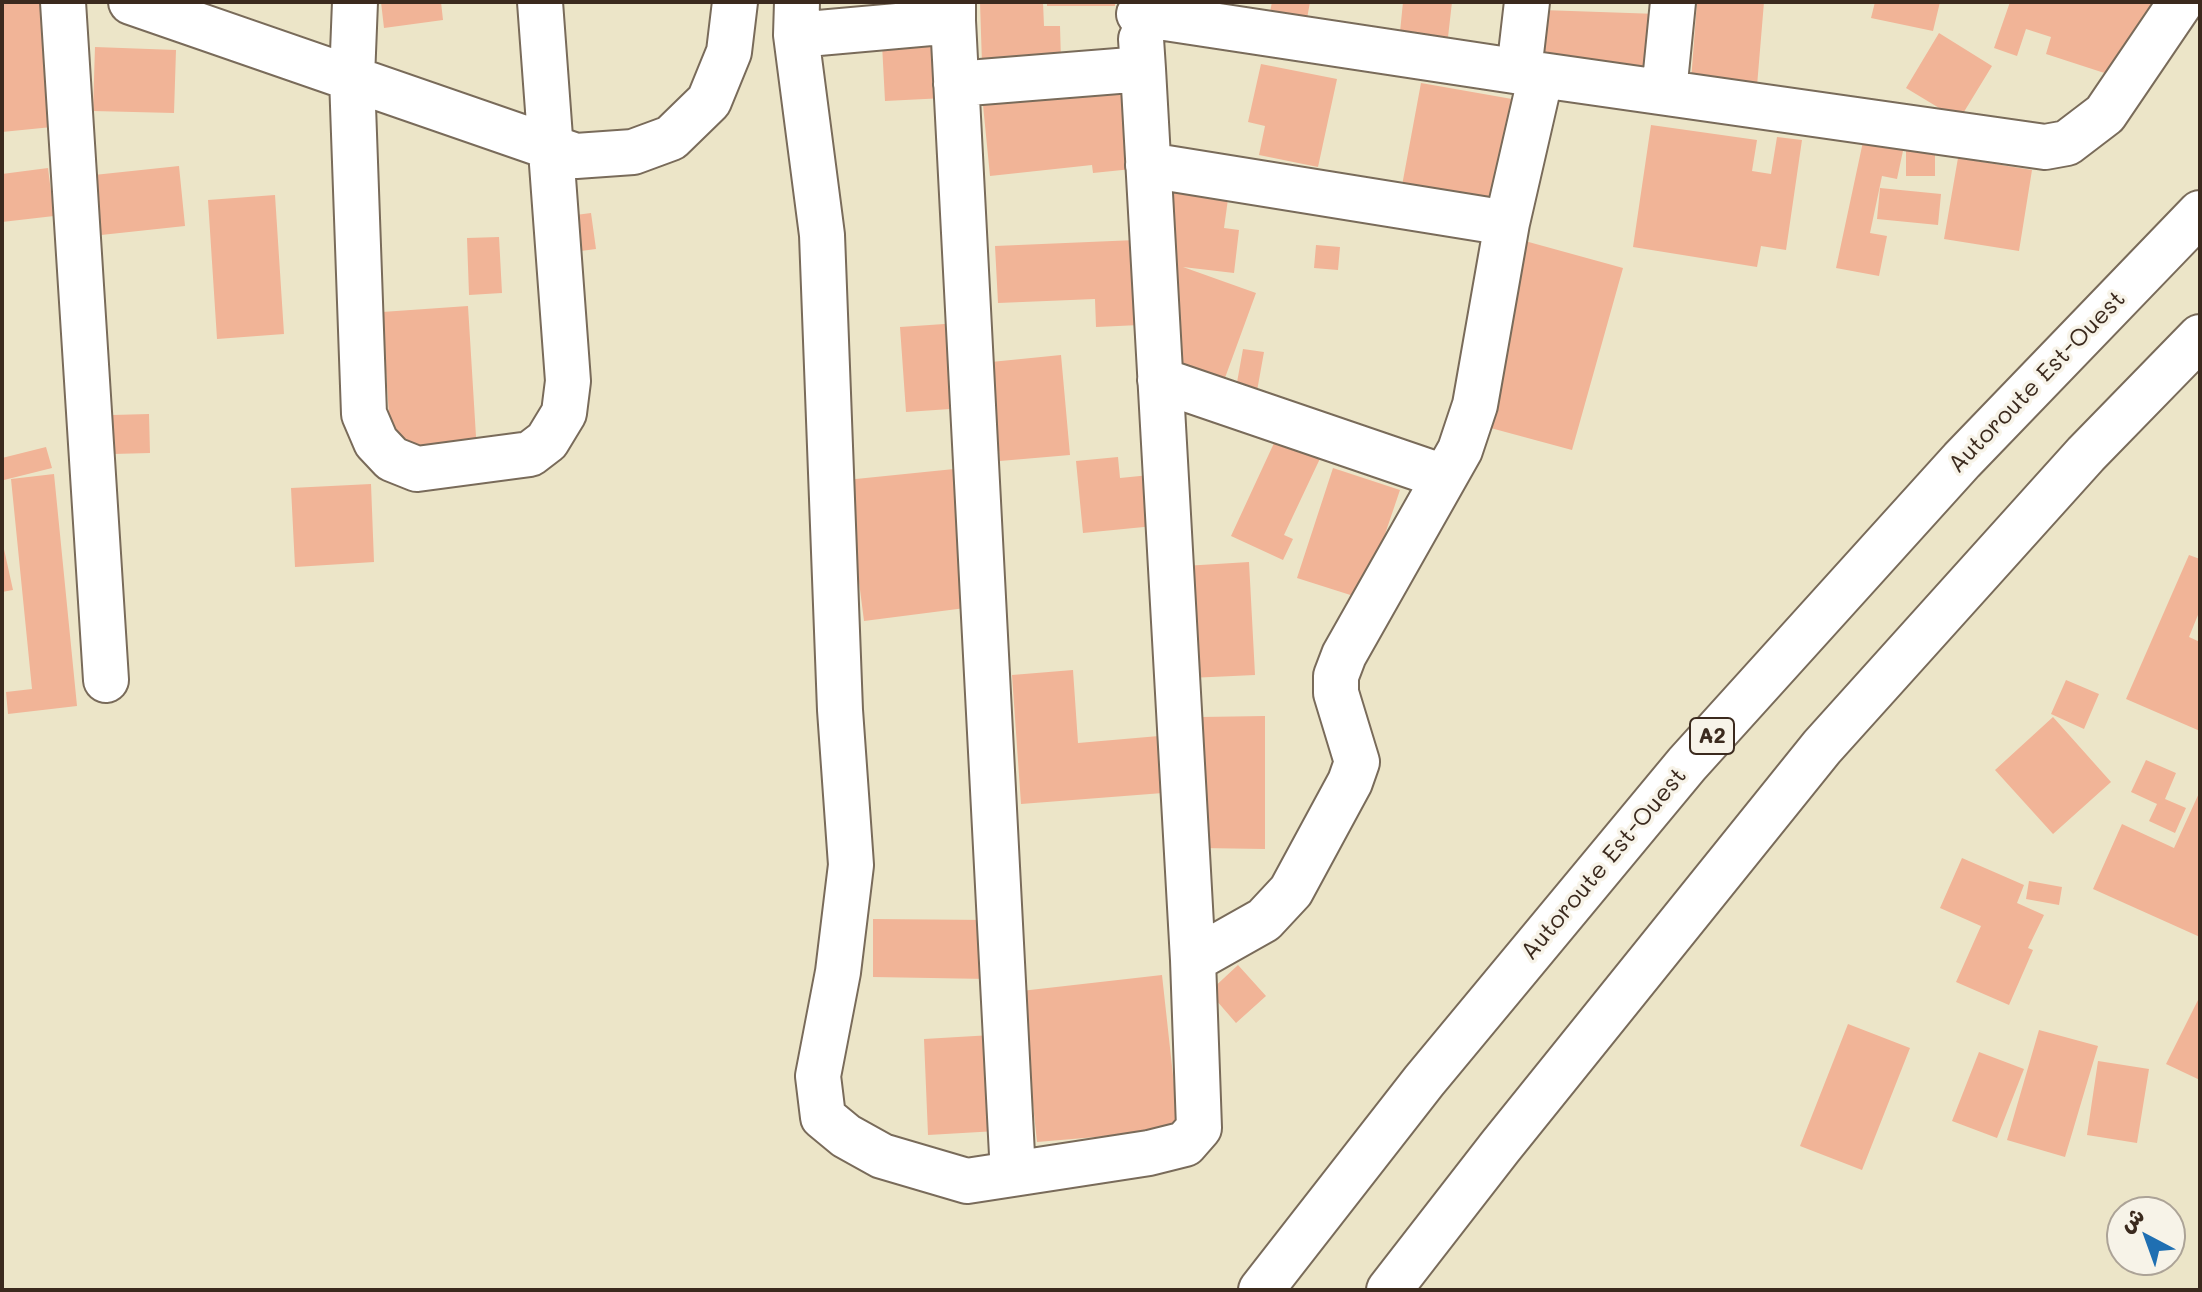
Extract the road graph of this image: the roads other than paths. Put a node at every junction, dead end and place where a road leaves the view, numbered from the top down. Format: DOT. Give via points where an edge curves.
graph roads {
  1 [pos="63,2"];
  2 [pos="131,2"];
  3 [pos="355,2"];
  4 [pos="540,2"];
  5 [pos="735,2"];
  6 [pos="1527,2"];
  7 [pos="1673,2"];
  8 [pos="2181,2"];
  9 [pos="1139,8"];
  10 [pos="953,12"];
  11 [pos="796,19"];
  12 [pos="1143,69"];
  13 [pos="1530,73"];
  14 [pos="352,78"];
  15 [pos="956,84"];
  16 [pos="1664,92"];
  17 [pos="549,146"];
  18 [pos="1148,165"];
  19 [pos="2200,213"];
  20 [pos="1507,223"];
  21 [pos="2200,337"];
  22 [pos="1160,380"];
  23 [pos="1444,477"];
  24 [pos="106,680"];
  25 [pos="1193,960"];
  26 [pos="1013,1174"];
  27 [pos="1261,1290"];
  28 [pos="1389,1290"];
  1 -- 24 [label="main road"];
  2 -- 14 [label="main road"];
  3 -- 14 [label="main road"];
  4 -- 17 [label="main road"];
  5 -- 17 [label="main road" via="729,52 709,101 671,138 633,152 576,156"];
  6 -- 13 [label="main road"];
  7 -- 16 [label="main road"];
  8 -- 16 [label="main road" via="2105,114 2067,143 2045,147"];
  9 -- 12 [label="main road"];
  9 -- 13 [label="main road"];
  10 -- 11 [label="main road"];
  10 -- 15 [label="main road"];
  11 -- 26 [label="main road" via="822,235 851,865 818,1076 823,1117 882,1156 967,1181"];
  12 -- 15 [label="main road"];
  12 -- 18 [label="main road"];
  13 -- 16 [label="main road"];
  13 -- 20 [label="main road"];
  14 -- 17 [label="main road"];
  14 -- 17 [label="main road" via="364,414 376,442 392,459 417,469 530,454 547,441 564,413 568,381"];
  15 -- 26 [label="main road"];
  18 -- 20 [label="main road"];
  18 -- 22 [label="main road"];
  19 -- 27 [label="main road, Autoroute Est-Ouest / A2" via="1962,460 1687,764 1424,1081"];
  20 -- 23 [label="main road" via="1475,405 1460,450"];
  21 -- 28 [label="main road" via="2086,454 1822,747"];
  22 -- 23 [label="main road"];
  22 -- 25 [label="main road"];
  23 -- 25 [label="main road" via="1336,676 1336,693 1357,762 1350,782 1291,891 1264,920"];
  25 -- 26 [label="main road" via="1199,1128 1185,1144 1149,1153"];
}
